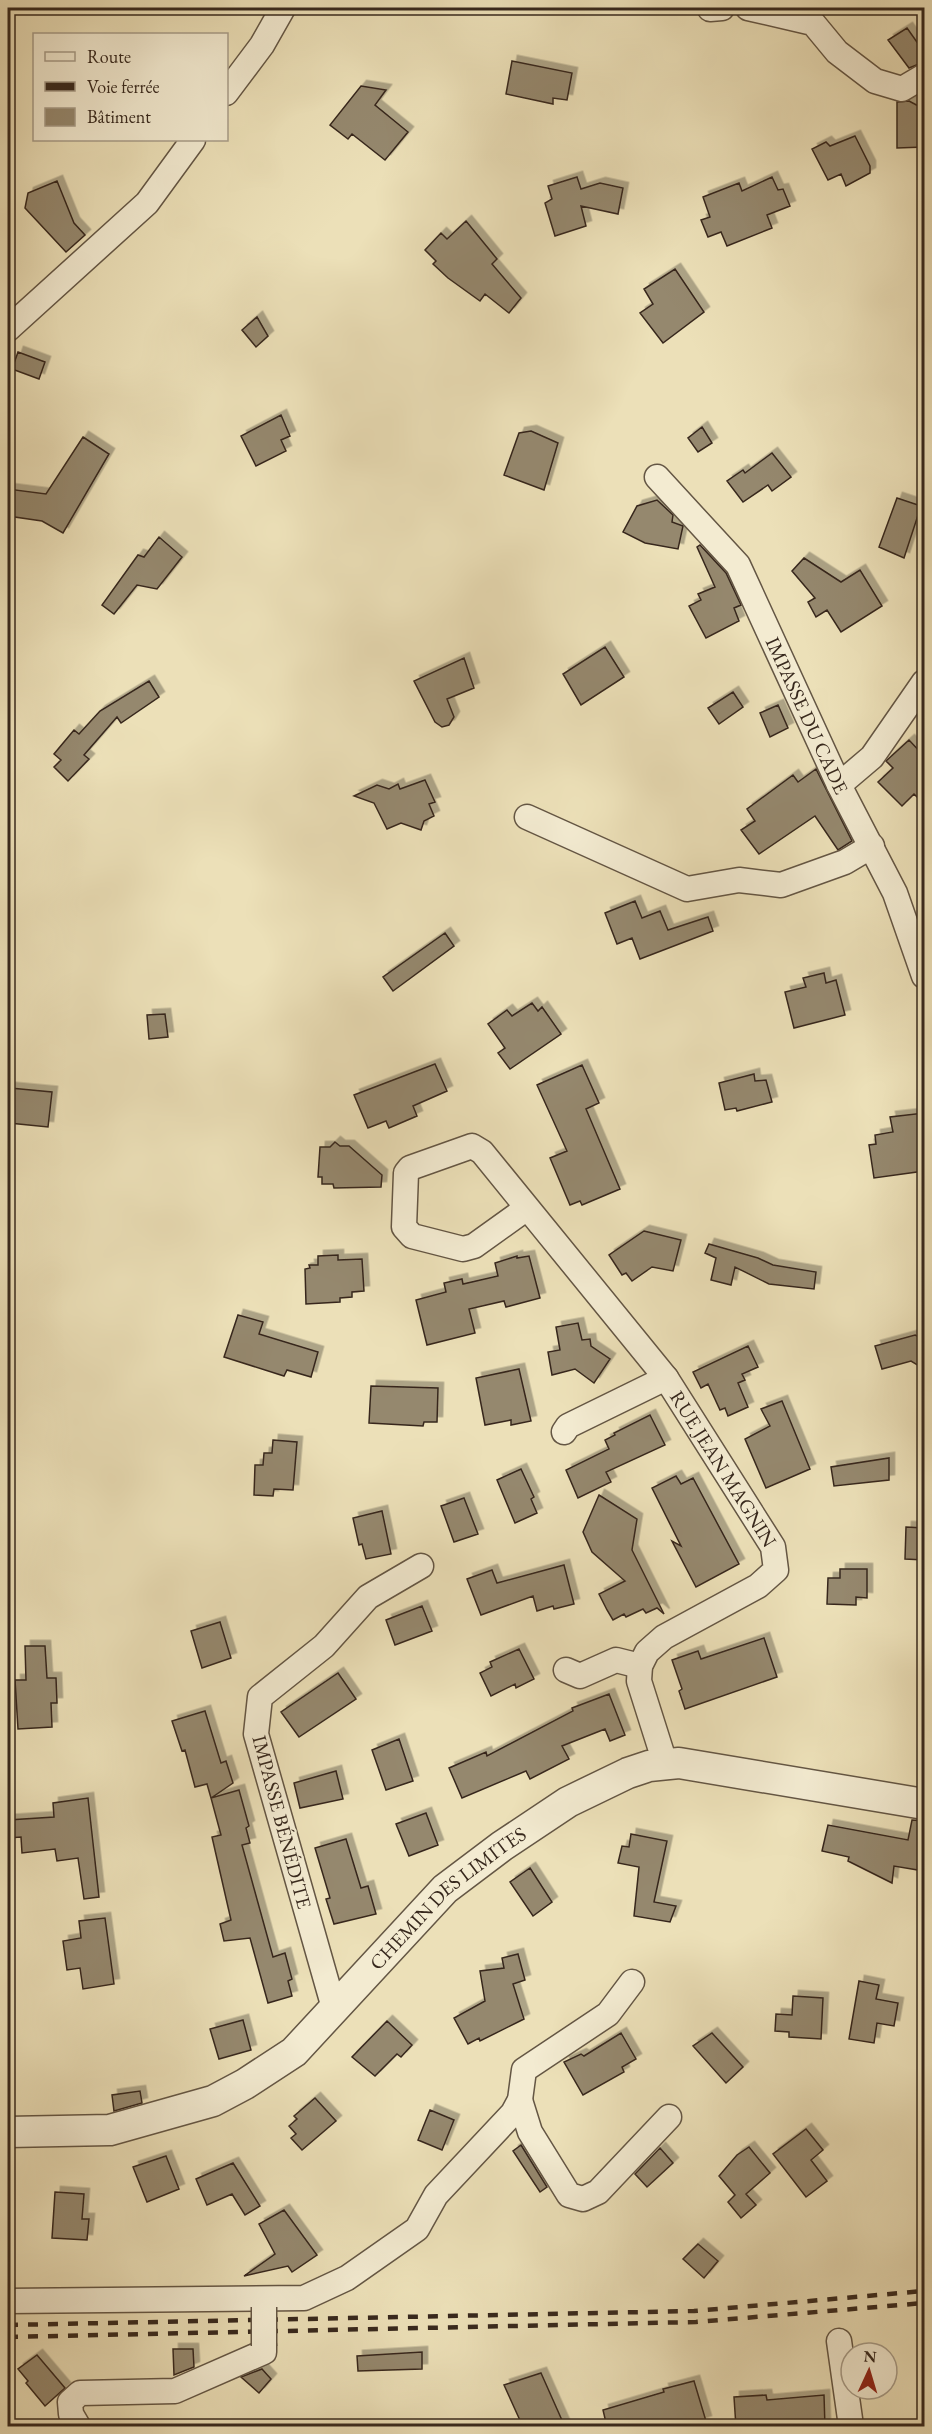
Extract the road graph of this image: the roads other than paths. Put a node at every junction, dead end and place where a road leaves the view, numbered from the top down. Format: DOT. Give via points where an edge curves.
graph roads {
  1 [pos="283,8"];
  2 [pos="748,8"];
  3 [pos="924,76"];
  4 [pos="228,90"];
  5 [pos="192,141"];
  6 [pos="8,329"];
  7 [pos="657,477"];
  8 [pos="924,682"];
  9 [pos="839,785"];
  10 [pos="527,817"];
  11 [pos="872,846"];
  12 [pos="924,976"];
  13 [pos="527,1208"];
  14 [pos="666,1378"];
  15 [pos="564,1432"];
  16 [pos="421,1566"];
  17 [pos="640,1666"];
  18 [pos="566,1670"];
  19 [pos="665,1763"];
  20 [pos="924,1804"];
  21 [pos="632,1982"];
  22 [pos="334,2008"];
  23 [pos="520,2100"];
  24 [pos="669,2118"];
  25 [pos="8,2132"];
  26 [pos="8,2301"];
  27 [pos="264,2302"];
  28 [pos="838,2341"];
  29 [pos="78,2427"];
  30 [pos="851,2427"];
  1 -- 4 [label="street" via="262,45"];
  2 -- 3 [label="street" via="813,23 837,52 875,81 902,89"];
  5 -- 6 [label="street" via="147,203"];
  7 -- 9 [label="street, IMPASSE DU CADE" via="738,566"];
  8 -- 9 [label="street" via="872,757"];
  9 -- 11 [label="street, IMPASSE DU CADE"];
  10 -- 11 [label="street" via="687,889 739,880 781,885 844,862"];
  11 -- 12 [label="street, IMPASSE DU CADE" via="895,892"];
  13 -- 13 [label="street, RUE JEAN MAGNIN" via="482,1152 472,1146 410,1168 406,1173 404,1227 412,1236 463,1249 474,1246"];
  13 -- 14 [label="street, RUE JEAN MAGNIN"];
  14 -- 15 [label="street, RUE JEAN MAGNIN" via="568,1426"];
  14 -- 17 [label="street, RUE JEAN MAGNIN" via="773,1547 776,1570 758,1587 664,1637 647,1652"];
  16 -- 22 [label="street, IMPASSE BÉNÉDITE" via="368,1596 324,1646 260,1697 256,1734"];
  17 -- 18 [label="street" via="616,1660 580,1676"];
  17 -- 19 [label="street" via="639,1682"];
  19 -- 20 [label="street, CHEMIN DES LIMITES"];
  19 -- 22 [label="street, CHEMIN DES LIMITES" via="628,1773 568,1802 502,1846 446,1889"];
  21 -- 23 [label="street" via="608,2014 524,2070"];
  22 -- 25 [label="street, CHEMIN DES LIMITES" via="294,2052 213,2100 110,2130"];
  23 -- 24 [label="street" via="530,2132 569,2195 583,2199 598,2192"];
  23 -- 27 [label="street" via="513,2113 436,2195 417,2229 347,2278 304,2298"];
  26 -- 27 [label="street"];
  27 -- 29 [label="street, bridge" via="264,2352 175,2391 80,2393 70,2402"];
  28 -- 30 [label="street"];
}
